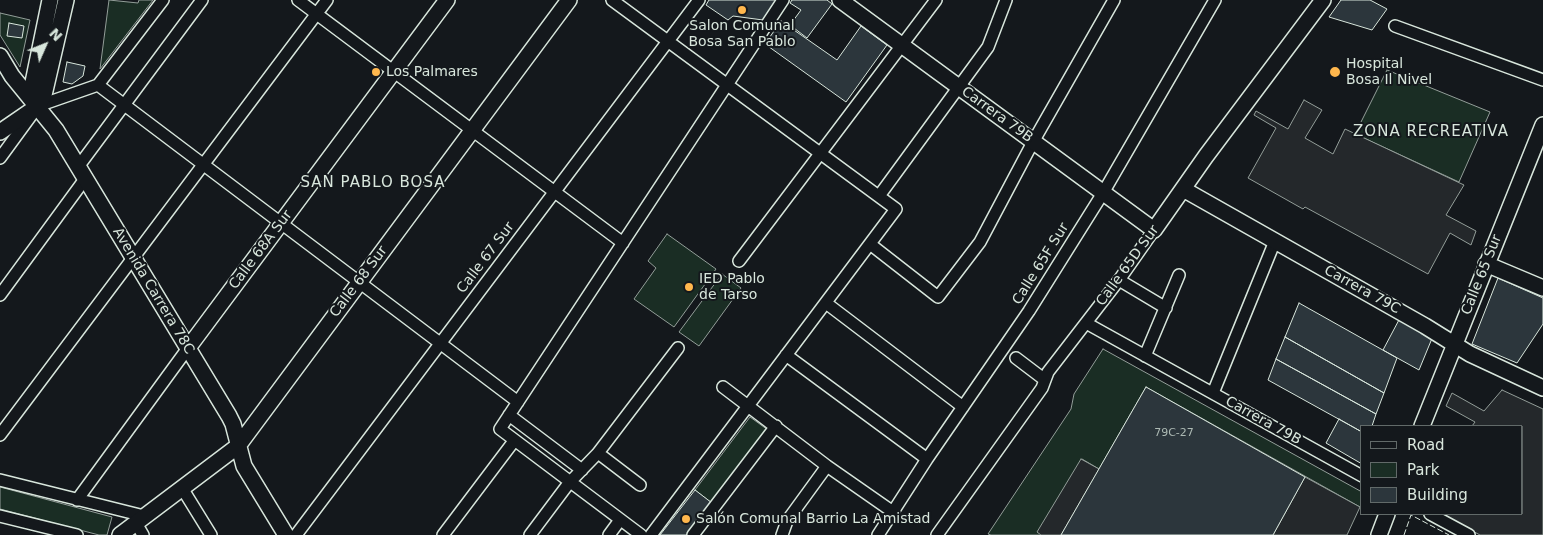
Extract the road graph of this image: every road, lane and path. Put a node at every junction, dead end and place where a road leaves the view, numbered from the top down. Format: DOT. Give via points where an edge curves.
graph roads {
  1 [pos="50,0"];
  2 [pos="66,0"];
  3 [pos="163,0"];
  4 [pos="202,0"];
  5 [pos="298,0"];
  6 [pos="327,0"];
  7 [pos="447,0"];
  8 [pos="569,0"];
  9 [pos="612,0"];
  10 [pos="699,0"];
  11 [pos="783,0"];
  12 [pos="840,0"];
  13 [pos="936,0"];
  14 [pos="1006,0"];
  15 [pos="1114,0"];
  16 [pos="1215,0"];
  17 [pos="1324,0"];
  18 [pos="316,14"];
  19 [pos="1395,26"];
  20 [pos="668,42"];
  21 [pos="902,45"];
  22 [pos="0,56"];
  23 [pos="394,72"];
  24 [pos="1543,80"];
  25 [pos="98,85"];
  26 [pos="727,85"];
  27 [pos="960,88"];
  28 [pos="34,102"];
  29 [pos="125,105"];
  30 [pos="1543,125"];
  31 [pos="472,130"];
  32 [pos="0,132"];
  33 [pos="1033,142"];
  34 [pos="820,153"];
  35 [pos="0,158"];
  36 [pos="204,164"];
  37 [pos="82,173"];
  38 [pos="1183,189"];
  39 [pos="555,192"];
  40 [pos="1103,193"];
  41 [pos="879,196"];
  42 [pos="281,223"];
  43 [pos="1154,230"];
  44 [pos="1275,241"];
  45 [pos="623,243"];
  46 [pos="870,244"];
  47 [pos="133,258"];
  48 [pos="739,261"];
  49 [pos="1486,264"];
  50 [pos="1179,275"];
  51 [pos="1119,280"];
  52 [pos="360,282"];
  53 [pos="1543,288"];
  54 [pos="0,295"];
  55 [pos="826,303"];
  56 [pos="1166,308"];
  57 [pos="1086,323"];
  58 [pos="441,343"];
  59 [pos="1455,344"];
  60 [pos="188,348"];
  61 [pos="678,348"];
  62 [pos="786,355"];
  63 [pos="1145,356"];
  64 [pos="1016,358"];
  65 [pos="1045,380"];
  66 [pos="723,387"];
  67 [pos="1543,388"];
  68 [pos="1213,394"];
  69 [pos="518,402"];
  70 [pos="748,405"];
  71 [pos="963,407"];
  72 [pos="510,415"];
  73 [pos="1422,425"];
  74 [pos="776,426"];
  75 [pos="0,435"];
  76 [pos="514,440"];
  77 [pos="238,446"];
  78 [pos="598,453"];
  79 [pos="927,459"];
  80 [pos="827,466"];
  81 [pos="582,470"];
  82 [pos="1360,475"];
  83 [pos="0,480"];
  84 [pos="570,483"];
  85 [pos="640,485"];
  86 [pos="182,488"];
  87 [pos="77,500"];
  88 [pos="893,512"];
  89 [pos="1387,515"];
  90 [pos="1432,515"];
  91 [pos="0,516"];
  92 [pos="620,520"];
  93 [pos="141,525"];
  94 [pos="77,535"];
  95 [pos="120,535"];
  96 [pos="211,535"];
  97 [pos="286,535"];
  98 [pos="296,535"];
  99 [pos="443,535"];
  100 [pos="530,535"];
  101 [pos="609,535"];
  102 [pos="641,535"];
  103 [pos="651,535"];
  104 [pos="693,535"];
  105 [pos="782,535"];
  106 [pos="878,535"];
  107 [pos="937,535"];
  108 [pos="1379,535"];
  109 [pos="1469,535"];
  1 -- 28 [label="street"];
  2 -- 28 [label="street" via="44,95"];
  3 -- 25 [label="street"];
  4 -- 29 [label="street"];
  5 -- 18 [label="street"];
  6 -- 18 [label="street"];
  7 -- 23 [label="street, Calle 68A Sur"];
  8 -- 31 [label="street, Calle 68 Sur"];
  9 -- 20 [label="street"];
  10 -- 20 [label="street, Calle 67 Sur"];
  11 -- 26 [label="street"];
  12 -- 21 [label="street, Carrera 79B"];
  13 -- 21 [label="street"];
  14 -- 27 [label="street" via="988,47"];
  15 -- 33 [label="street"];
  16 -- 40 [label="street, Calle 65F Sur"];
  17 -- 38 [label="street, Calle 65D Sur"];
  18 -- 23 [label="street"];
  18 -- 36 [label="street"];
  19 -- 24 [label="street"];
  20 -- 26 [label="street"];
  20 -- 39 [label="street, Calle 67 Sur"];
  21 -- 27 [label="street, Carrera 79B"];
  21 -- 34 [label="street"];
  22 -- 28 [label="street, Avenida Carrera 78C"];
  23 -- 31 [label="street"];
  23 -- 42 [label="street, Calle 68A Sur"];
  25 -- 28 [label="street"];
  25 -- 29 [label="street"];
  26 -- 34 [label="street"];
  26 -- 45 [label="street"];
  27 -- 33 [label="street, Carrera 79B"];
  27 -- 41 [label="street"];
  28 -- 32 [label="street"];
  28 -- 35 [label="street"];
  28 -- 37 [label="street, Avenida Carrera 78C"];
  29 -- 36 [label="street"];
  29 -- 37 [label="street"];
  30 -- 49 [label="street, Calle 65 Sur"];
  31 -- 39 [label="street"];
  31 -- 52 [label="street, Calle 68 Sur"];
  33 -- 40 [label="street, Carrera 79B"];
  33 -- 46 [label="street" via="980,242 938,297"];
  34 -- 41 [label="street"];
  34 -- 48 [label="street"];
  36 -- 42 [label="street"];
  36 -- 47 [label="street"];
  37 -- 47 [label="street, Avenida Carrera 78C"];
  37 -- 54 [label="street"];
  38 -- 43 [label="street, Calle 65D Sur"];
  38 -- 44 [label="street, Carrera 79C"];
  39 -- 45 [label="street"];
  39 -- 58 [label="street, Calle 67 Sur"];
  40 -- 43 [label="street, Carrera 79B"];
  40 -- 71 [label="street, Calle 65F Sur" via="1029,311"];
  41 -- 46 [label="street" via="896,209"];
  42 -- 52 [label="street"];
  42 -- 60 [label="street, Calle 68A Sur"];
  43 -- 51 [label="street, Calle 65D Sur"];
  44 -- 59 [label="street, Carrera 79C"];
  44 -- 68 [label="street"];
  45 -- 69 [label="street"];
  46 -- 55 [label="street"];
  47 -- 60 [label="street, Avenida Carrera 78C"];
  47 -- 75 [label="street"];
  49 -- 53 [label="street"];
  49 -- 59 [label="street, Calle 65 Sur"];
  50 -- 56 [label="street"];
  51 -- 56 [label="street"];
  51 -- 57 [label="street, Calle 65D Sur"];
  52 -- 58 [label="street"];
  52 -- 77 [label="street, Calle 68 Sur"];
  55 -- 62 [label="street"];
  55 -- 71 [label="street"];
  56 -- 63 [label="street"];
  57 -- 63 [label="street, Carrera 79B"];
  57 -- 65 [label="street, Calle 65D Sur"];
  58 -- 69 [label="street"];
  58 -- 98 [label="street, Calle 67 Sur"];
  59 -- 67 [label="street, Carrera 79C" via="1476,358"];
  59 -- 73 [label="street, Calle 65 Sur"];
  60 -- 77 [label="street, Avenida Carrera 78C" via="229,416"];
  60 -- 87 [label="street, Calle 68A Sur"];
  61 -- 78 [label="street"];
  62 -- 70 [label="street"];
  62 -- 79 [label="street"];
  63 -- 68 [label="street, Carrera 79B"];
  64 -- 65 [label="street"];
  65 -- 107 [label="street, Calle 65D Sur"];
  66 -- 70 [label="street"];
  68 -- 82 [label="street, Carrera 79B"];
  69 -- 72 [label="street"];
  70 -- 74 [label="street"];
  70 -- 103 [label="street"];
  71 -- 79 [label="street, Calle 65F Sur"];
  72 -- 76 [label="street" via="500,429"];
  72 -- 81 [label="street"];
  74 -- 80 [label="street"];
  74 -- 104 [label="street"];
  76 -- 84 [label="street"];
  76 -- 99 [label="street"];
  77 -- 86 [label="street, Calle 68 Sur"];
  77 -- 97 [label="street, Avenida Carrera 78C" via="244,466"];
  78 -- 81 [label="street"];
  78 -- 85 [label="street"];
  79 -- 88 [label="street, Calle 65F Sur"];
  80 -- 88 [label="street"];
  80 -- 105 [label="street" via="787,521"];
  81 -- 84 [label="street"];
  83 -- 87 [label="street"];
  84 -- 92 [label="street"];
  84 -- 100 [label="street"];
  86 -- 93 [label="street, Calle 68 Sur"];
  86 -- 96 [label="street"];
  87 -- 93 [label="street"];
  88 -- 106 [label="street, Calle 65F Sur"];
  89 -- 108 [label="street"];
  90 -- 109 [label="street"];
  91 -- 94 [label="street"];
  92 -- 101 [label="street"];
  92 -- 102 [label="street"];
  93 -- 95 [label="street, Calle 68 Sur"];
}
